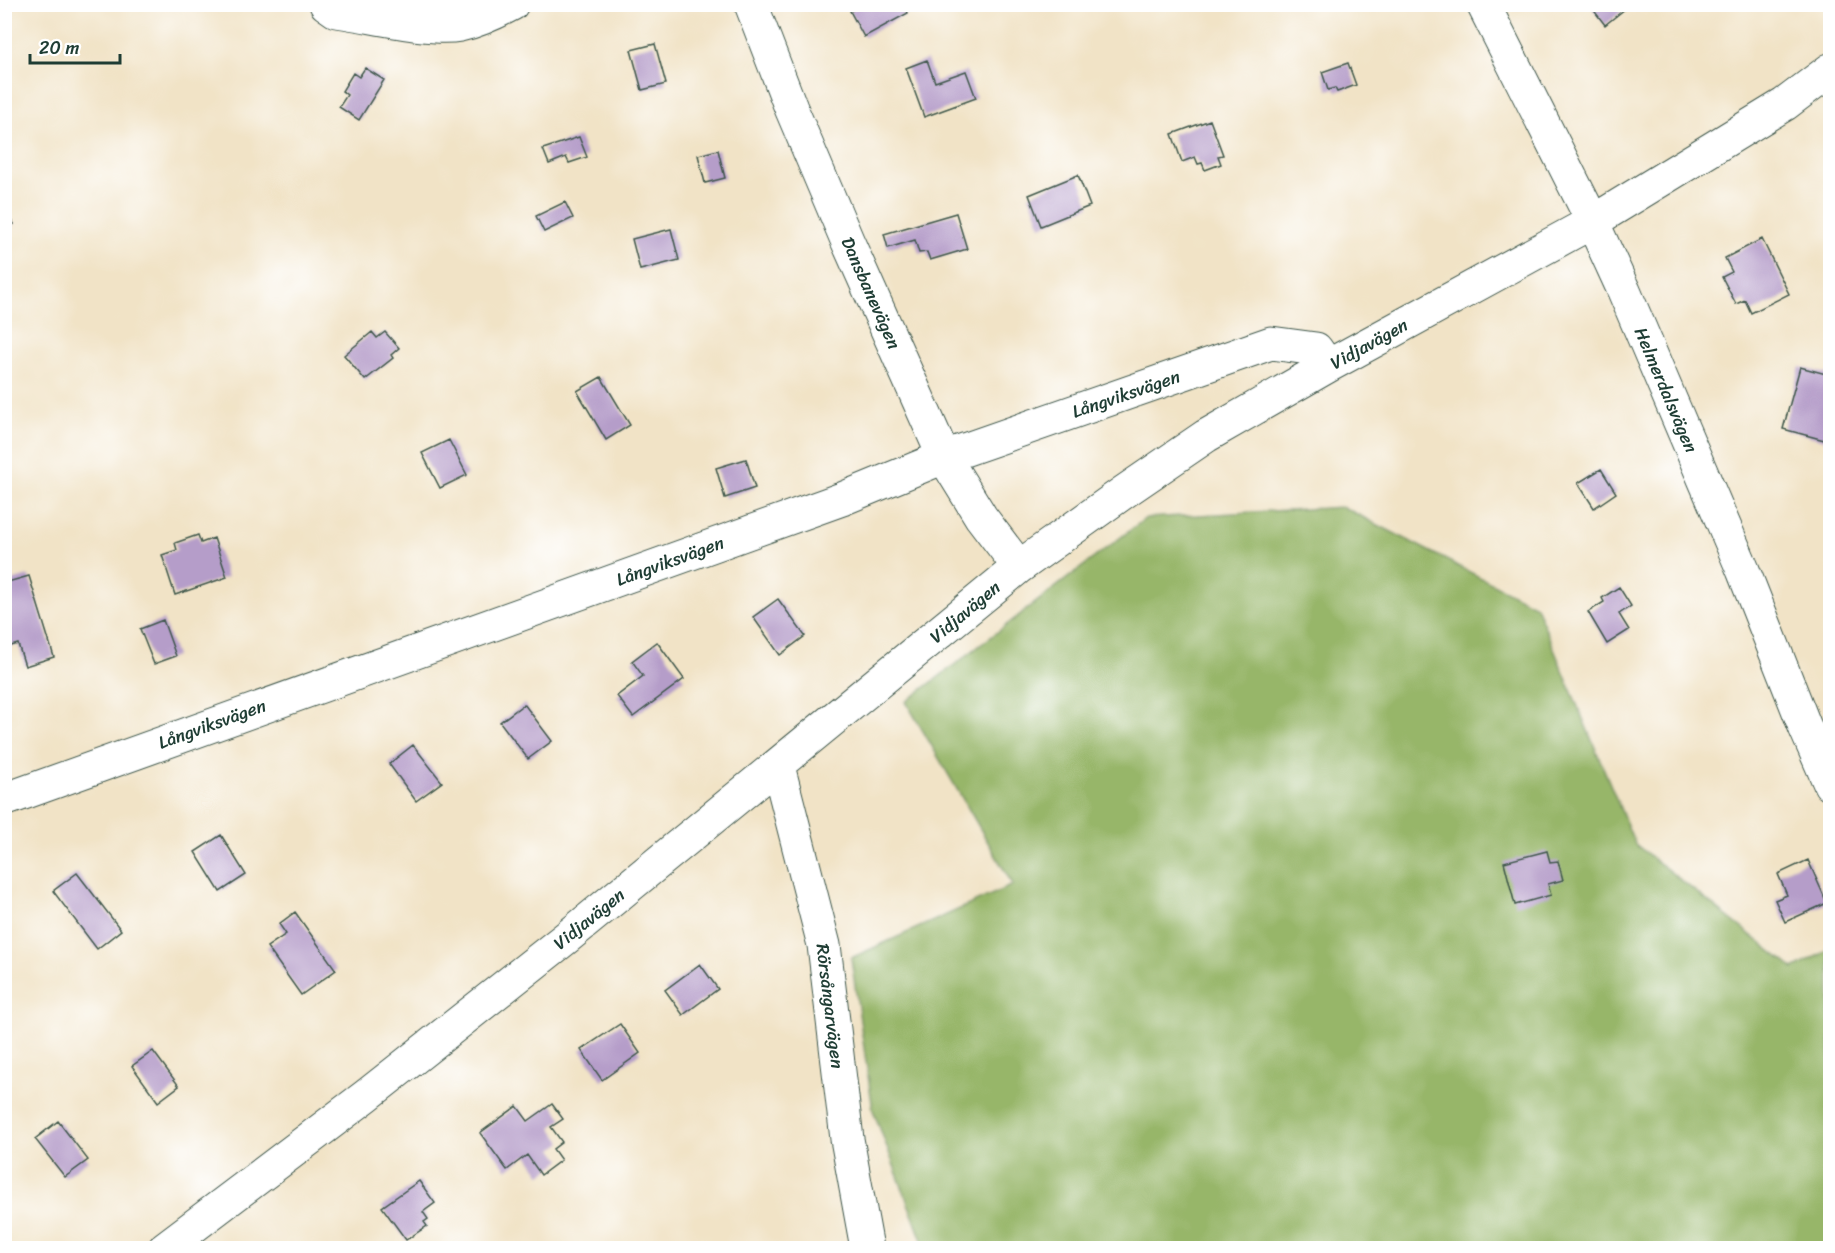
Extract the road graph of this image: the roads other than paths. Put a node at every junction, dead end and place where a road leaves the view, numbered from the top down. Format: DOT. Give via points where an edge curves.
graph roads {
  1 [pos="326,4"];
  2 [pos="512,4"];
  3 [pos="751,4"];
  4 [pos="1483,4"];
  5 [pos="1830,70"];
  6 [pos="1592,222"];
  7 [pos="1328,366"];
  8 [pos="944,458"];
  9 [pos="1019,567"];
  10 [pos="778,766"];
  11 [pos="1830,784"];
  12 [pos="4,800"];
  13 [pos="165,1248"];
  14 [pos="867,1248"];
  1 -- 2 [label="street" via="336,11 424,25 458,25"];
  3 -- 8 [label="street, Dansbanevägen" via="847,240"];
  4 -- 6 [label="street, Helmerdalsvägen"];
  5 -- 6 [label="street, Vidjavägen" via="1785,104"];
  6 -- 7 [label="street, Vidjavägen"];
  6 -- 11 [label="street, Helmerdalsvägen" via="1743,570"];
  7 -- 8 [label="street, Långviksvägen" via="1316,349 1271,343"];
  7 -- 9 [label="street, Vidjavägen" via="1206,436"];
  8 -- 9 [label="street, Dansbanevägen" via="981,518"];
  8 -- 12 [label="street, Långviksvägen" via="831,503"];
  9 -- 10 [label="street, Vidjavägen"];
  10 -- 13 [label="street, Vidjavägen" via="375,1088"];
  10 -- 14 [label="street, Rörsångarvägen" via="824,945 847,1139"];
}
